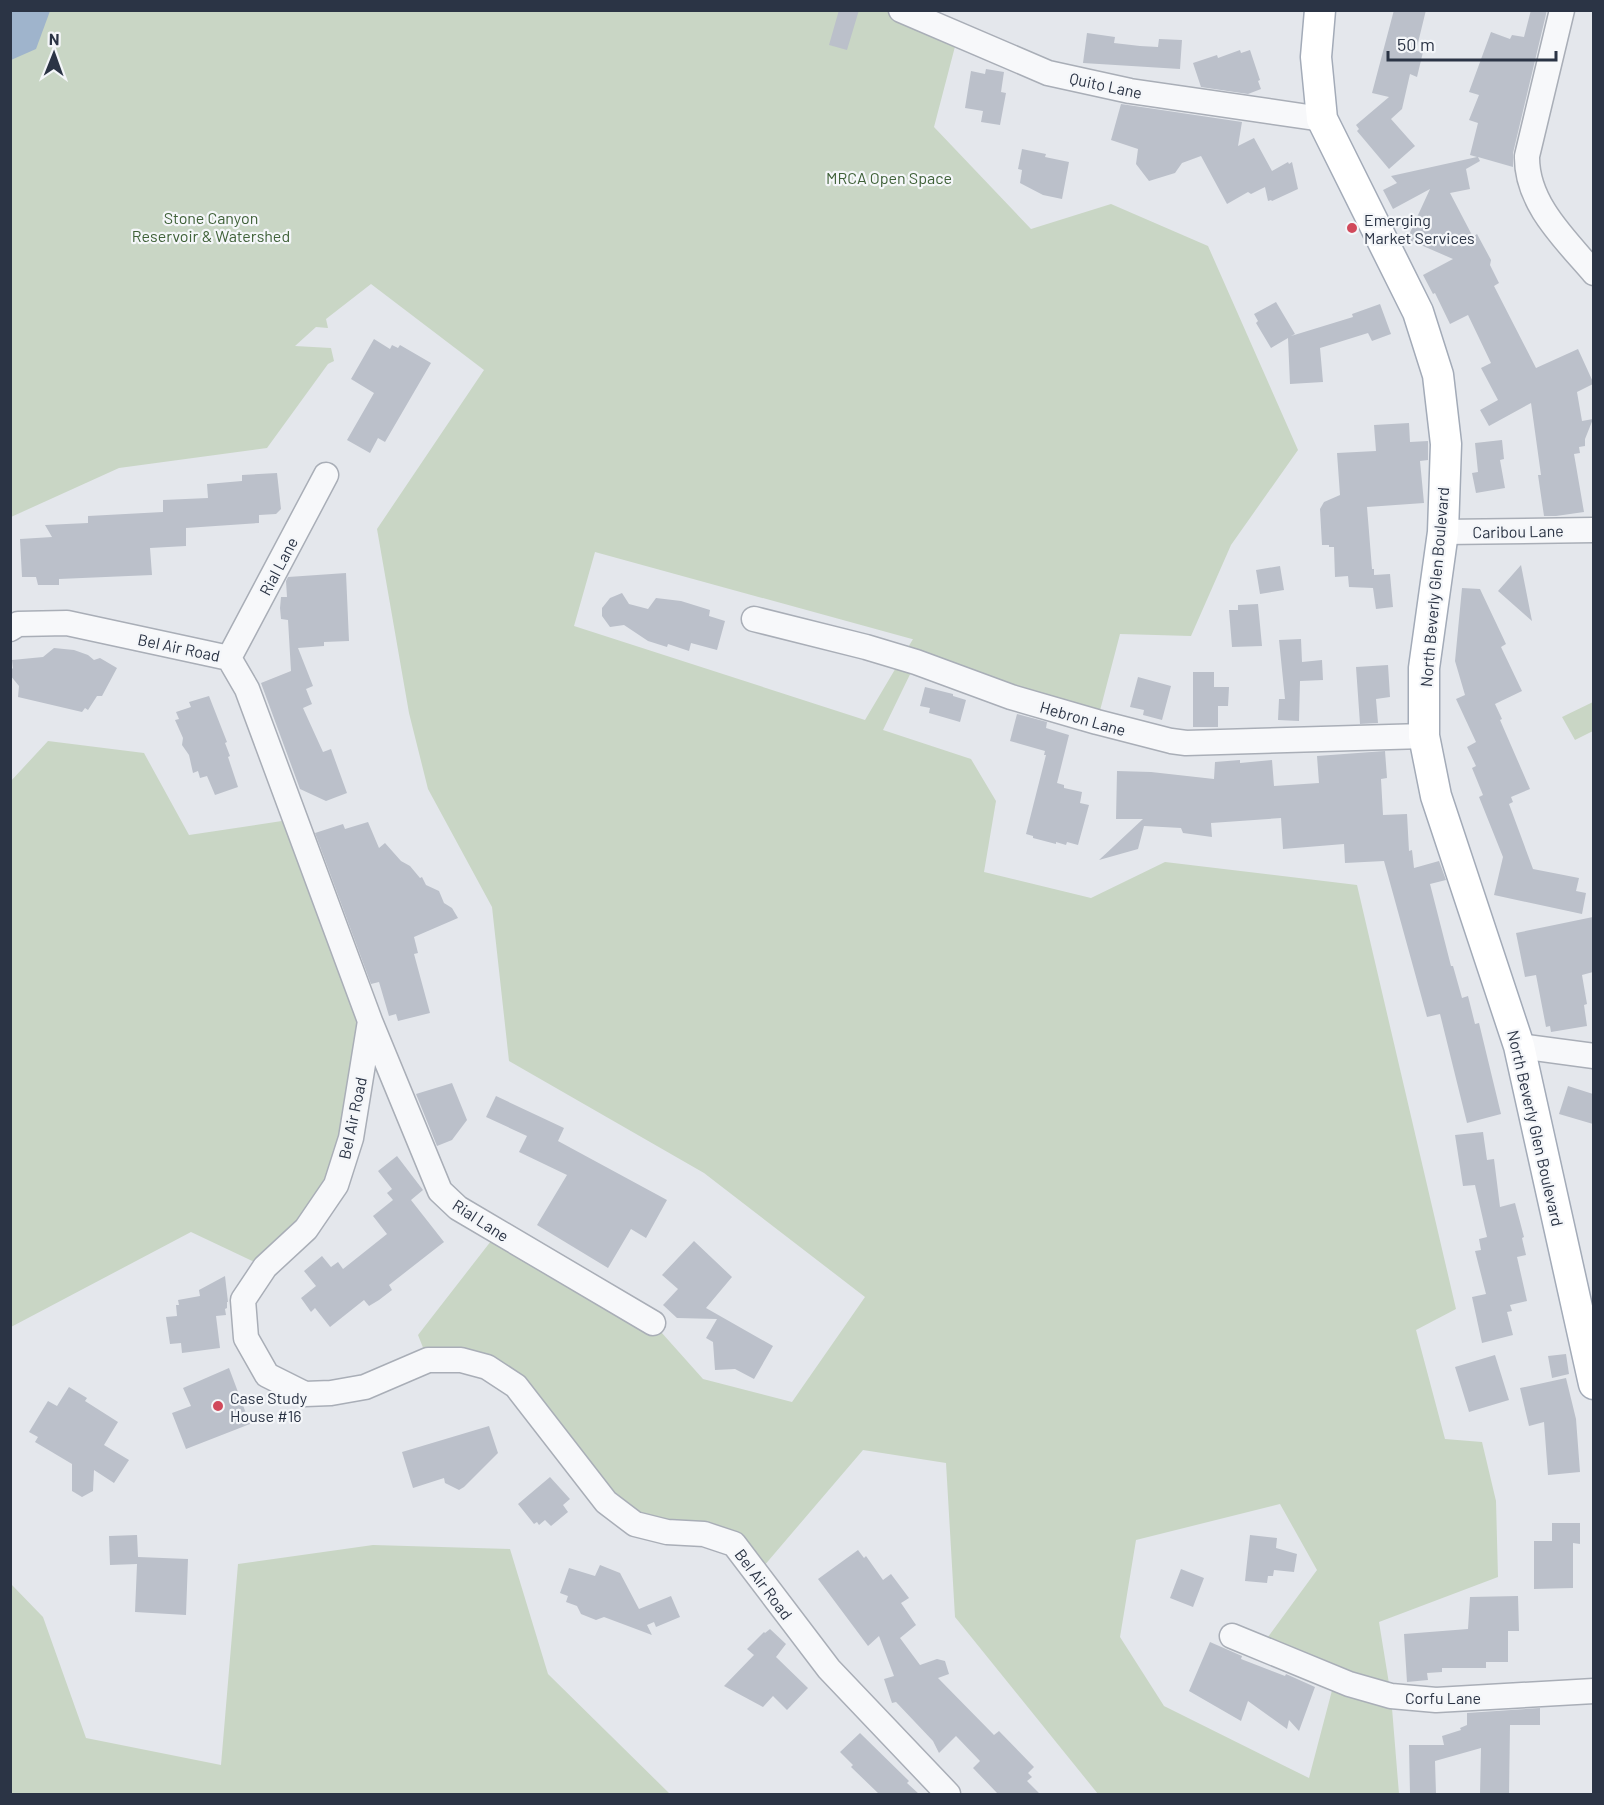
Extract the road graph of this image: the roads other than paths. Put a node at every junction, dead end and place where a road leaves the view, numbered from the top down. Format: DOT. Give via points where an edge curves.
graph roads {
  1 [pos="901,10"];
  2 [pos="1320,10"];
  3 [pos="1562,10"];
  4 [pos="1322,119"];
  5 [pos="1593,273"];
  6 [pos="326,475"];
  7 [pos="1593,530"];
  8 [pos="1443,532"];
  9 [pos="754,619"];
  10 [pos="10,629"];
  11 [pos="230,658"];
  12 [pos="1424,736"];
  13 [pos="370,1021"];
  14 [pos="1520,1046"];
  15 [pos="1593,1056"];
  16 [pos="652,1323"];
  17 [pos="1593,1384"];
  18 [pos="1232,1636"];
  19 [pos="1593,1690"];
  20 [pos="948,1794"];
  1 -- 4 [label="street, Quito Lane" via="1048,73 1130,91"];
  2 -- 4 [label="main road, North Beverly Glen Boulevard" via="1316,57"];
  3 -- 5 [label="street" via="1526,172 1547,219"];
  4 -- 8 [label="main road, North Beverly Glen Boulevard" via="1418,312 1438,375 1446,444"];
  6 -- 11 [label="street, Rial Lane"];
  7 -- 8 [label="street, Caribou Lane"];
  8 -- 12 [label="main road, North Beverly Glen Boulevard" via="1424,668"];
  9 -- 12 [label="street, Hebron Lane" via="866,647 1011,697 1171,741"];
  10 -- 11 [label="street, Bel Air Road" via="18,624 67,623"];
  11 -- 13 [label="street, Bel Air Road" via="247,689"];
  12 -- 14 [label="main road, North Beverly Glen Boulevard" via="1436,796"];
  13 -- 16 [label="street, Rial Lane" via="440,1191 458,1208"];
  13 -- 20 [label="street, Bel Air Road" via="351,1138 336,1185 306,1229 265,1266 243,1300 246,1338 267,1375 305,1394 365,1387 428,1360 461,1360 497,1373 516,1386 606,1502 635,1524 666,1532 705,1534 734,1544 830,1669"];
  14 -- 15 [label="street"];
  14 -- 17 [label="main road, North Beverly Glen Boulevard"];
  18 -- 19 [label="street, Corfu Lane" via="1349,1684 1391,1696 1436,1700"];
}
